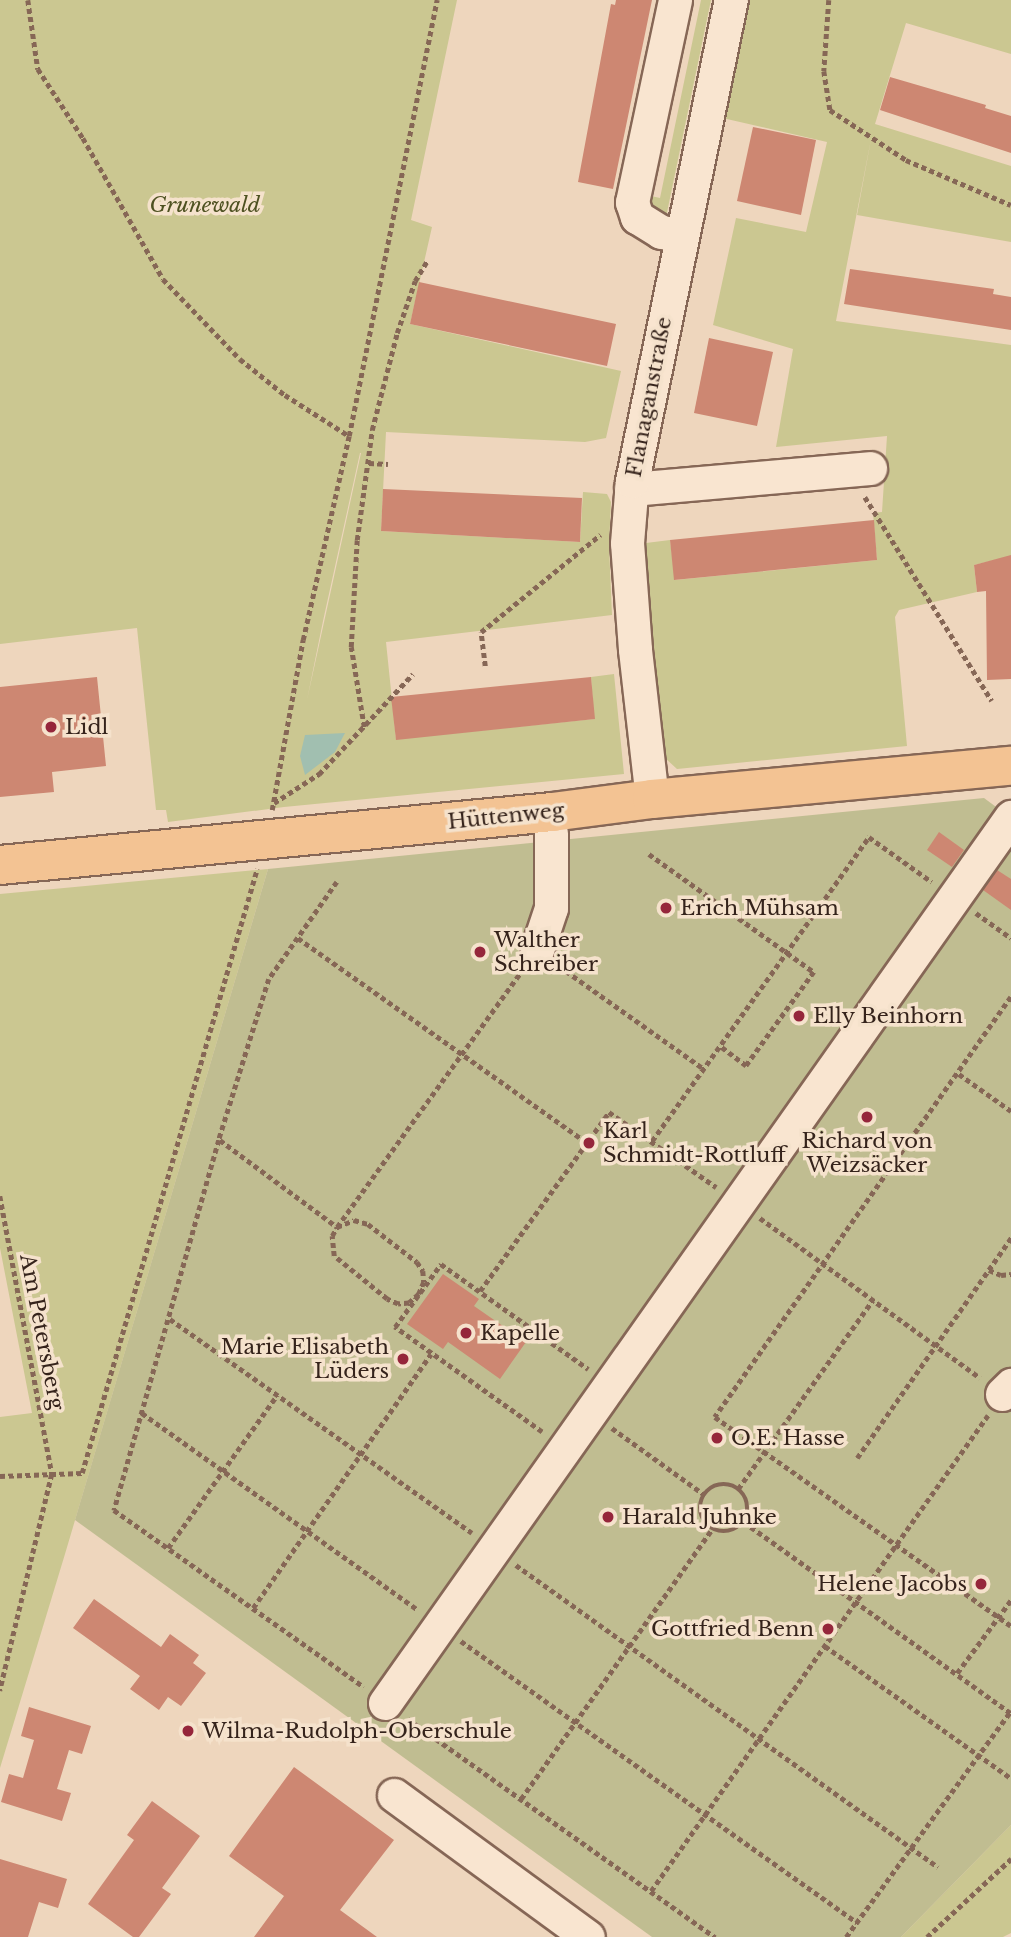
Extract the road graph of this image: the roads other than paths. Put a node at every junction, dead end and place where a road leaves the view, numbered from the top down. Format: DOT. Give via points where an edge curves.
graph roads {
  1 [pos="675,0"];
  2 [pos="731,0"];
  3 [pos="682,235"];
  4 [pos="859,469"];
  5 [pos="631,489"];
  6 [pos="1011,766"];
  7 [pos="652,799"];
  8 [pos="1011,817"];
  9 [pos="551,834"];
  10 [pos="0,865"];
  11 [pos="537,950"];
  12 [pos="385,1703"];
  13 [pos="394,1795"];
  14 [pos="587,1937"];
  1 -- 3 [label="street" via="632,202 637,217 661,232"];
  2 -- 3 [label="street, Flanaganstraße"];
  3 -- 5 [label="street, Flanaganstraße"];
  4 -- 5 [label="street"];
  5 -- 7 [label="street, Flanaganstraße" via="628,556"];
  6 -- 7 [label="main road, Hüttenweg"];
  7 -- 10 [label="main road, Hüttenweg"];
  8 -- 12 [label="street"];
  9 -- 11 [label="street" via="551,908"];
  13 -- 14 [label="street"];
}
